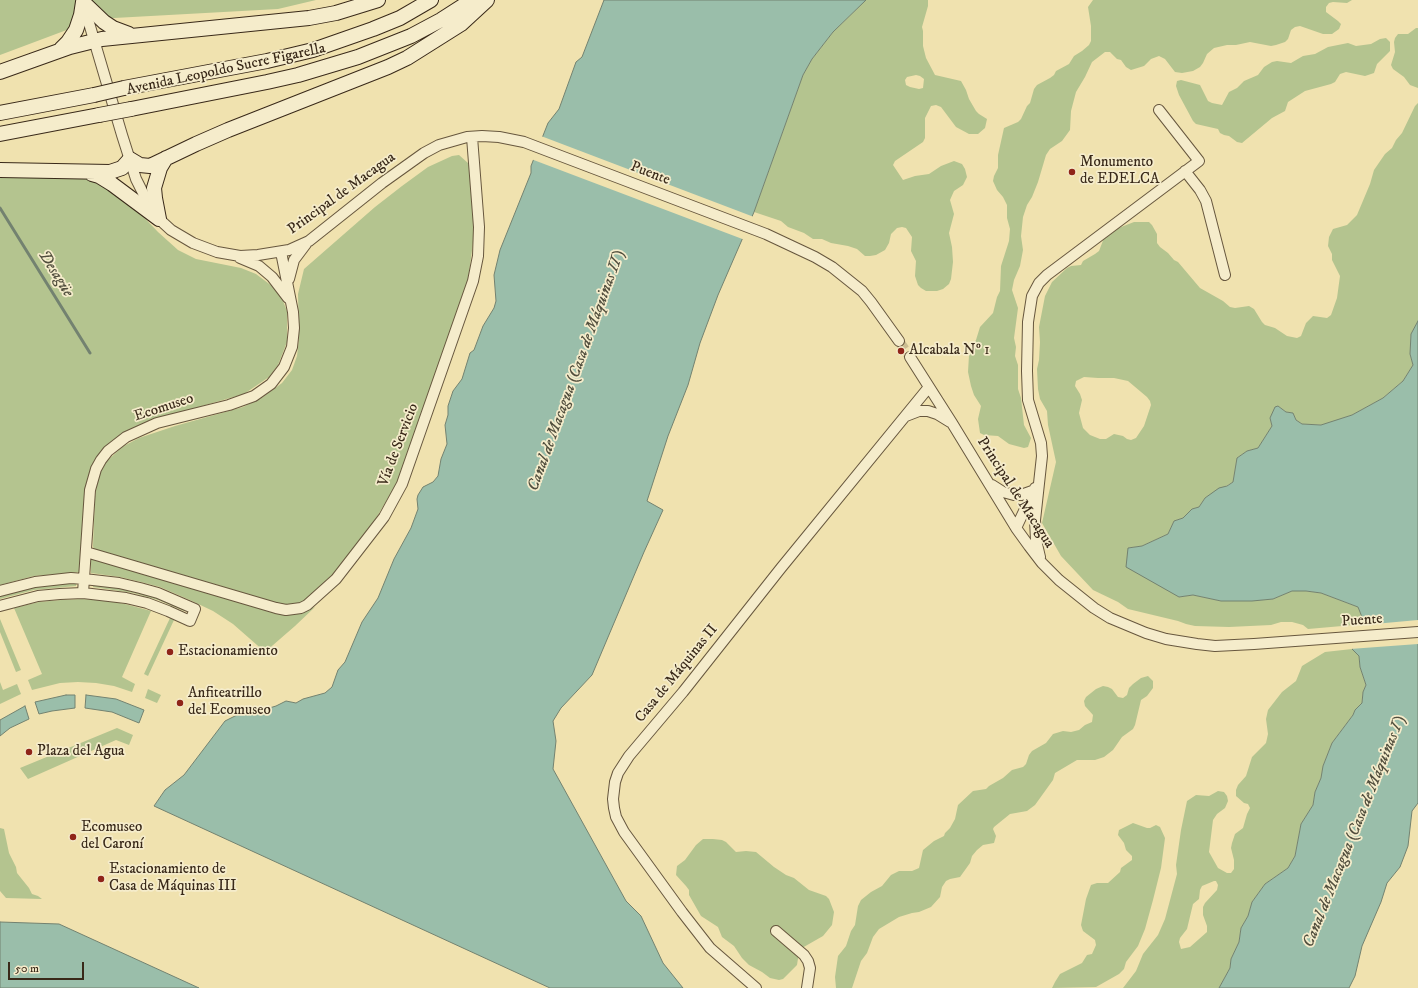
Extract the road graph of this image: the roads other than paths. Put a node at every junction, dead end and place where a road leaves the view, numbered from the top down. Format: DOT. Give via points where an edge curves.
graph roads {
  1 [pos="378,0"];
  2 [pos="431,0"];
  3 [pos="472,0"];
  4 [pos="487,0"];
  5 [pos="82,1"];
  6 [pos="134,35"];
  7 [pos="94,41"];
  8 [pos="60,50"];
  9 [pos="0,72"];
  10 [pos="1159,110"];
  11 [pos="0,113"];
  12 [pos="0,134"];
  13 [pos="472,137"];
  14 [pos="524,142"];
  15 [pos="166,158"];
  16 [pos="130,159"];
  17 [pos="0,170"];
  18 [pos="84,171"];
  19 [pos="1185,171"];
  20 [pos="159,219"];
  21 [pos="309,241"];
  22 [pos="281,252"];
  23 [pos="228,254"];
  24 [pos="1225,275"];
  25 [pos="288,287"];
  26 [pos="290,301"];
  27 [pos="899,341"];
  28 [pos="910,357"];
  29 [pos="929,387"];
  30 [pos="903,418"];
  31 [pos="952,423"];
  32 [pos="1040,475"];
  33 [pos="989,483"];
  34 [pos="1034,490"];
  35 [pos="1016,528"];
  36 [pos="86,552"];
  37 [pos="1042,563"];
  38 [pos="84,579"];
  39 [pos="0,591"];
  40 [pos="83,593"];
  41 [pos="0,606"];
  42 [pos="1418,632"];
  43 [pos="1308,640"];
  44 [pos="776,931"];
  45 [pos="756,988"];
  46 [pos="807,988"];
  1 -- 6 [label="main road" via="336,13 308,18"];
  2 -- 11 [label="main road, Avenida Leopoldo Sucre Figarella, bridge" via="373,30 313,50"];
  3 -- 12 [label="main road, Avenida Leopoldo Sucre Figarella, bridge" via="411,36 358,57 298,75"];
  4 -- 15 [label="main road" via="461,24 407,58"];
  5 -- 6 [label="main road" via="113,28"];
  5 -- 7 [label="street, Principal de Macagua"];
  5 -- 8 [label="main road" via="76,30"];
  6 -- 7 [label="main road"];
  7 -- 8 [label="main road"];
  7 -- 16 [label="street, Principal de Macagua"];
  8 -- 9 [label="main road"];
  10 -- 19 [label="street" via="1199,161"];
  13 -- 14 [label="street, Principal de Macagua" via="499,137"];
  13 -- 21 [label="street, Principal de Macagua" via="439,145 424,153"];
  13 -- 36 [label="street, Vía de Servicio" via="479,227 478,256 473,281 402,484 384,517 336,579 307,605 286,610"];
  14 -- 27 [label="street, Puente" via="766,234 815,257 848,279 871,302"];
  15 -- 16 [label="main road" via="150,166 140,165"];
  15 -- 20 [label="main road" via="154,188"];
  16 -- 18 [label="main road" via="122,168 110,172"];
  16 -- 20 [label="street, Principal de Macagua" via="136,179"];
  17 -- 18 [label="main road"];
  18 -- 20 [label="main road" via="112,184"];
  19 -- 24 [label="street" via="1206,201"];
  19 -- 32 [label="street" via="1047,275 1034,290 1028,322 1027,371 1028,400 1041,443"];
  20 -- 23 [label="street, Principal de Macagua" via="170,230 187,240"];
  21 -- 22 [label="street, Principal de Macagua"];
  21 -- 25 [label="street, Ecomuseo" via="294,260"];
  22 -- 23 [label="street, Principal de Macagua" via="258,256"];
  22 -- 25 [label="street, Ecomuseo"];
  23 -- 26 [label="street, Ecomuseo" via="259,266 272,277"];
  25 -- 26 [label="street, Ecomuseo"];
  26 -- 36 [label="street, Ecomuseo" via="294,328 292,348 284,367 271,384 242,401 156,423 116,443 101,460 90,490"];
  28 -- 29 [label="street, Principal de Macagua"];
  29 -- 30 [label="street, Casa de Máquinas II"];
  29 -- 31 [label="street, Principal de Macagua"];
  30 -- 31 [label="street" via="911,413 928,411"];
  30 -- 45 [label="street, Casa de Máquinas II" via="629,756 614,782 614,808 624,832 710,948"];
  31 -- 33 [label="street, Principal de Macagua"];
  32 -- 34 [label="street"];
  32 -- 37 [label="street" via="1035,530"];
  33 -- 34 [label="street" via="1003,492 1014,495"];
  33 -- 35 [label="street, Principal de Macagua"];
  34 -- 35 [label="street"];
  35 -- 37 [label="street, Principal de Macagua"];
  36 -- 38 [label="street, Ecomuseo"];
  37 -- 43 [label="street, Principal de Macagua" via="1094,608 1110,618 1146,633 1182,642 1215,646"];
  38 -- 39 [label="street" via="35,582"];
  38 -- 40 [label="street, Ecomuseo"];
  38 -- 40 [label="street" via="140,588 195,609 190,621 147,603"];
  40 -- 41 [label="street" via="38,596"];
  42 -- 43 [label="street, Puente"];
  44 -- 46 [label="street" via="808,961 810,968"];
}
